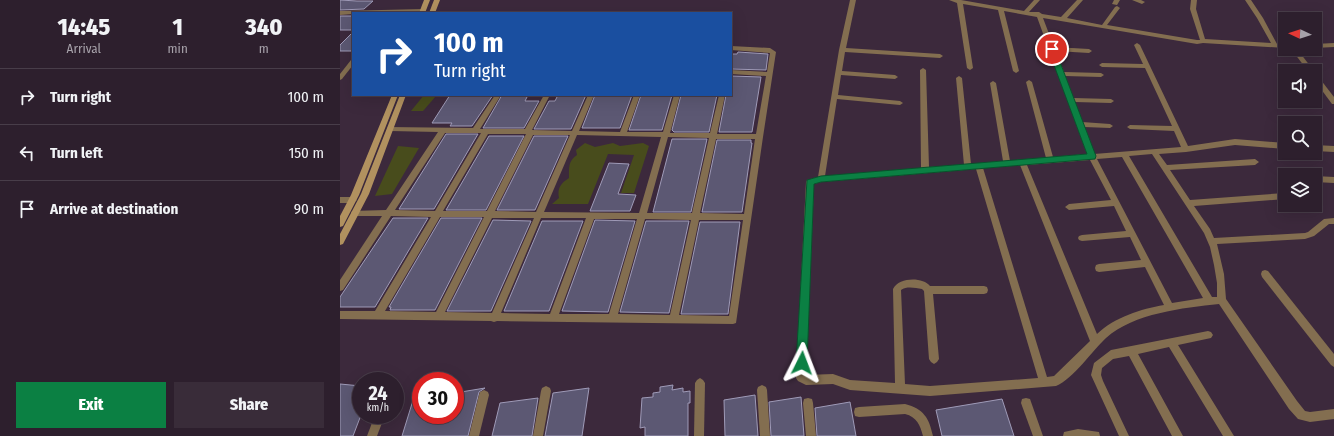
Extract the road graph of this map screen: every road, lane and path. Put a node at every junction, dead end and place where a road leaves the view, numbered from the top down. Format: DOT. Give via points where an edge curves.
graph roads {
  1 [pos="427,0"];
  2 [pos="437,0"];
  3 [pos="853,0"];
  4 [pos="952,0"];
  5 [pos="996,0"];
  6 [pos="1037,0"];
  7 [pos="1080,0"];
  8 [pos="1135,0"];
  9 [pos="1194,0"];
  10 [pos="1248,0"];
  11 [pos="960,2"];
  12 [pos="1142,2"];
  13 [pos="1116,4"];
  14 [pos="989,7"];
  15 [pos="1001,9"];
  16 [pos="422,12"];
  17 [pos="432,12"];
  18 [pos="340,13"];
  19 [pos="352,13"];
  20 [pos="1025,13"];
  21 [pos="1039,14"];
  22 [pos="1063,19"];
  23 [pos="1104,26"];
  24 [pos="1203,41"];
  25 [pos="1275,45"];
  26 [pos="1278,45"];
  27 [pos="1334,45"];
  28 [pos="1137,46"];
  29 [pos="1322,46"];
  30 [pos="732,48"];
  31 [pos="1052,49"];
  32 [pos="842,50"];
  33 [pos="1089,50"];
  34 [pos="940,56"];
  35 [pos="1300,56"];
  36 [pos="352,62"];
  37 [pos="1306,64"];
  38 [pos="1102,65"];
  39 [pos="1146,66"];
  40 [pos="970,68"];
  41 [pos="923,70"];
  42 [pos="1016,71"];
  43 [pos="732,72"];
  44 [pos="838,73"];
  45 [pos="769,74"];
  46 [pos="1061,74"];
  47 [pos="1101,75"];
  48 [pos="895,77"];
  49 [pos="340,78"];
  50 [pos="959,78"];
  51 [pos="1029,82"];
  52 [pos="993,83"];
  53 [pos="1322,86"];
  54 [pos="395,96"];
  55 [pos="403,96"];
  56 [pos="497,96"];
  57 [pos="547,96"];
  58 [pos="591,96"];
  59 [pos="637,96"];
  60 [pos="677,96"];
  61 [pos="722,96"];
  62 [pos="834,97"];
  63 [pos="1071,100"];
  64 [pos="1111,101"];
  65 [pos="1334,102"];
  66 [pos="900,103"];
  67 [pos="1080,124"];
  68 [pos="1110,126"];
  69 [pos="1130,127"];
  70 [pos="390,129"];
  71 [pos="1176,129"];
  72 [pos="442,130"];
  73 [pos="475,131"];
  74 [pos="486,131"];
  75 [pos="529,132"];
  76 [pos="574,133"];
  77 [pos="623,134"];
  78 [pos="665,135"];
  79 [pos="713,136"];
  80 [pos="759,137"];
  81 [pos="1278,145"];
  82 [pos="1322,148"];
  83 [pos="1186,149"];
  84 [pos="1334,149"];
  85 [pos="1154,152"];
  86 [pos="1124,154"];
  87 [pos="1092,156"];
  88 [pos="1050,160"];
  89 [pos="1022,162"];
  90 [pos="1255,162"];
  91 [pos="1007,163"];
  92 [pos="979,166"];
  93 [pos="968,167"];
  94 [pos="1165,168"];
  95 [pos="925,170"];
  96 [pos="821,179"];
  97 [pos="1322,179"];
  98 [pos="1334,180"];
  99 [pos="1278,197"];
  100 [pos="340,200"];
  101 [pos="353,200"];
  102 [pos="1116,203"];
  103 [pos="1188,203"];
  104 [pos="1069,207"];
  105 [pos="355,213"];
  106 [pos="387,213"];
  107 [pos="437,214"];
  108 [pos="490,214"];
  109 [pos="539,214"];
  110 [pos="591,216"];
  111 [pos="642,216"];
  112 [pos="696,217"];
  113 [pos="748,217"];
  114 [pos="1334,221"];
  115 [pos="340,224"];
  116 [pos="1132,234"];
  117 [pos="1082,238"];
  118 [pos="1212,241"];
  119 [pos="340,242"];
  120 [pos="1148,263"];
  121 [pos="1099,268"];
  122 [pos="1265,274"];
  123 [pos="340,286"];
  124 [pos="928,290"];
  125 [pos="984,290"];
  126 [pos="1221,300"];
  127 [pos="1210,301"];
  128 [pos="1170,307"];
  129 [pos="340,315"];
  130 [pos="377,316"];
  131 [pos="438,317"];
  132 [pos="494,318"];
  133 [pos="553,318"];
  134 [pos="612,319"];
  135 [pos="673,320"];
  136 [pos="1208,335"];
  137 [pos="1171,342"];
  138 [pos="1096,343"];
  139 [pos="1131,350"];
  140 [pos="934,359"];
  141 [pos="1334,362"];
  142 [pos="1044,382"];
  143 [pos="700,383"];
  144 [pos="900,388"];
  145 [pos="762,390"];
  146 [pos="546,391"];
  147 [pos="484,395"];
  148 [pos="808,403"];
  149 [pos="1026,403"];
  150 [pos="859,412"];
  151 [pos="1334,414"];
  152 [pos="377,424"];
  153 [pos="372,436"];
  154 [pos="474,436"];
  155 [pos="538,436"];
  156 [pos="699,436"];
  157 [pos="765,436"];
  158 [pos="811,436"];
  159 [pos="928,436"];
  160 [pos="1038,436"];
  161 [pos="1068,436"];
  162 [pos="1095,436"];
  163 [pos="1124,436"];
  164 [pos="1178,436"];
  165 [pos="1230,436"];
  1 -- 16 [label="main road"];
  2 -- 17 [label="main road"];
  3 -- 32 [label="street"];
  4 -- 11 [label="street"];
  5 -- 14 [label="street"];
  6 -- 20 [label="street"];
  7 -- 22 [label="street"];
  8 -- 12 [label="street"];
  9 -- 24 [label="street" via="1193,9"];
  10 -- 25 [label="street"];
  11 -- 14 [label="street"];
  11 -- 40 [label="street"];
  13 -- 23 [label="street"];
  14 -- 15 [label="street"];
  15 -- 20 [label="street"];
  15 -- 42 [label="street"];
  18 -- 19 [label="street"];
  20 -- 21 [label="street"];
  21 -- 22 [label="street"];
  21 -- 31 [label="street"];
  22 -- 23 [label="street"];
  23 -- 24 [label="street" via="1163,37"];
  24 -- 25 [label="street"];
  25 -- 26 [label="street"];
  27 -- 29 [label="street"];
  28 -- 39 [label="street"];
  30 -- 45 [label="street" via="772,51"];
  31 -- 33 [label="street"];
  31 -- 46 [label="street"];
  32 -- 34 [label="street"];
  32 -- 44 [label="street"];
  35 -- 37 [label="street"];
  36 -- 49 [label="street"];
  38 -- 39 [label="street"];
  39 -- 71 [label="street"];
  41 -- 95 [label="street"];
  43 -- 45 [label="street"];
  44 -- 48 [label="street"];
  44 -- 62 [label="street"];
  45 -- 80 [label="street"];
  46 -- 47 [label="street"];
  46 -- 63 [label="street"];
  50 -- 93 [label="street"];
  51 -- 88 [label="street"];
  52 -- 91 [label="street"];
  53 -- 65 [label="street"];
  54 -- 101 [label="main road"];
  55 -- 70 [label="main road"];
  56 -- 73 [label="street"];
  57 -- 75 [label="street"];
  58 -- 76 [label="street"];
  59 -- 77 [label="street"];
  60 -- 78 [label="street"];
  61 -- 79 [label="street"];
  62 -- 66 [label="street"];
  62 -- 96 [label="street"];
  63 -- 64 [label="street"];
  63 -- 67 [label="street"];
  67 -- 68 [label="street"];
  67 -- 87 [label="street"];
  69 -- 71 [label="street"];
  70 -- 72 [label="street"];
  70 -- 105 [label="main road"];
  71 -- 83 [label="street"];
  72 -- 73 [label="street"];
  72 -- 106 [label="street"];
  73 -- 74 [label="street"];
  74 -- 75 [label="street"];
  74 -- 107 [label="street"];
  75 -- 76 [label="street"];
  75 -- 108 [label="street"];
  76 -- 77 [label="street"];
  76 -- 109 [label="street"];
  77 -- 78 [label="street"];
  78 -- 79 [label="street"];
  78 -- 111 [label="street"];
  79 -- 80 [label="street"];
  79 -- 112 [label="street"];
  80 -- 113 [label="street"];
  81 -- 83 [label="street" via="1235,142"];
  82 -- 84 [label="street"];
  83 -- 85 [label="street"];
  85 -- 86 [label="street"];
  85 -- 94 [label="street"];
  86 -- 87 [label="street"];
  86 -- 127 [label="street"];
  87 -- 88 [label="street"];
  87 -- 102 [label="street"];
  88 -- 89 [label="street"];
  89 -- 91 [label="street"];
  89 -- 138 [label="street"];
  90 -- 94 [label="street"];
  91 -- 92 [label="street"];
  92 -- 93 [label="street"];
  92 -- 142 [label="street"];
  93 -- 95 [label="street"];
  94 -- 103 [label="street"];
  95 -- 96 [label="street"];
  96 -- 144 [label="street" via="810,182 801,378 833,379 850,385"];
  97 -- 98 [label="street"];
  99 -- 103 [label="street"];
  100 -- 101 [label="street"];
  101 -- 115 [label="main road"];
  102 -- 104 [label="street"];
  102 -- 116 [label="street"];
  103 -- 118 [label="street"];
  105 -- 106 [label="street"];
  105 -- 119 [label="main road"];
  106 -- 107 [label="street"];
  106 -- 123 [label="street"];
  107 -- 108 [label="street"];
  107 -- 130 [label="street"];
  108 -- 109 [label="street"];
  108 -- 131 [label="street"];
  109 -- 110 [label="street"];
  109 -- 132 [label="street"];
  110 -- 111 [label="street"];
  110 -- 133 [label="street"];
  111 -- 112 [label="street"];
  111 -- 134 [label="street"];
  112 -- 113 [label="street"];
  112 -- 135 [label="street"];
  113 -- 135 [label="street" via="733,320"];
  114 -- 118 [label="street" via="1327,221 1305,236"];
  116 -- 117 [label="street"];
  116 -- 120 [label="street"];
  118 -- 126 [label="street"];
  120 -- 121 [label="street"];
  120 -- 128 [label="street"];
  122 -- 141 [label="street"];
  124 -- 125 [label="street"];
  124 -- 140 [label="street"];
  124 -- 144 [label="street" via="924,285 904,284 897,289"];
  126 -- 127 [label="street"];
  126 -- 151 [label="street" via="1302,415 1310,417"];
  127 -- 128 [label="street"];
  128 -- 138 [label="street" via="1121,322"];
  129 -- 130 [label="street"];
  130 -- 131 [label="street"];
  131 -- 132 [label="street"];
  132 -- 133 [label="street"];
  133 -- 134 [label="street"];
  134 -- 135 [label="street"];
  136 -- 137 [label="street"];
  137 -- 139 [label="street"];
  137 -- 165 [label="street"];
  138 -- 142 [label="street" via="1056,382"];
  139 -- 163 [label="street" via="1111,355 1103,360 1096,375"];
  139 -- 164 [label="street"];
  142 -- 144 [label="street" via="930,390"];
  143 -- 156 [label="street"];
  145 -- 157 [label="street"];
  146 -- 155 [label="street"];
  147 -- 154 [label="street"];
  148 -- 158 [label="street"];
  149 -- 160 [label="street"];
  150 -- 159 [label="street" via="905,408 911,410 922,416"];
  152 -- 153 [label="street"];
  161 -- 162 [label="street"];
}
